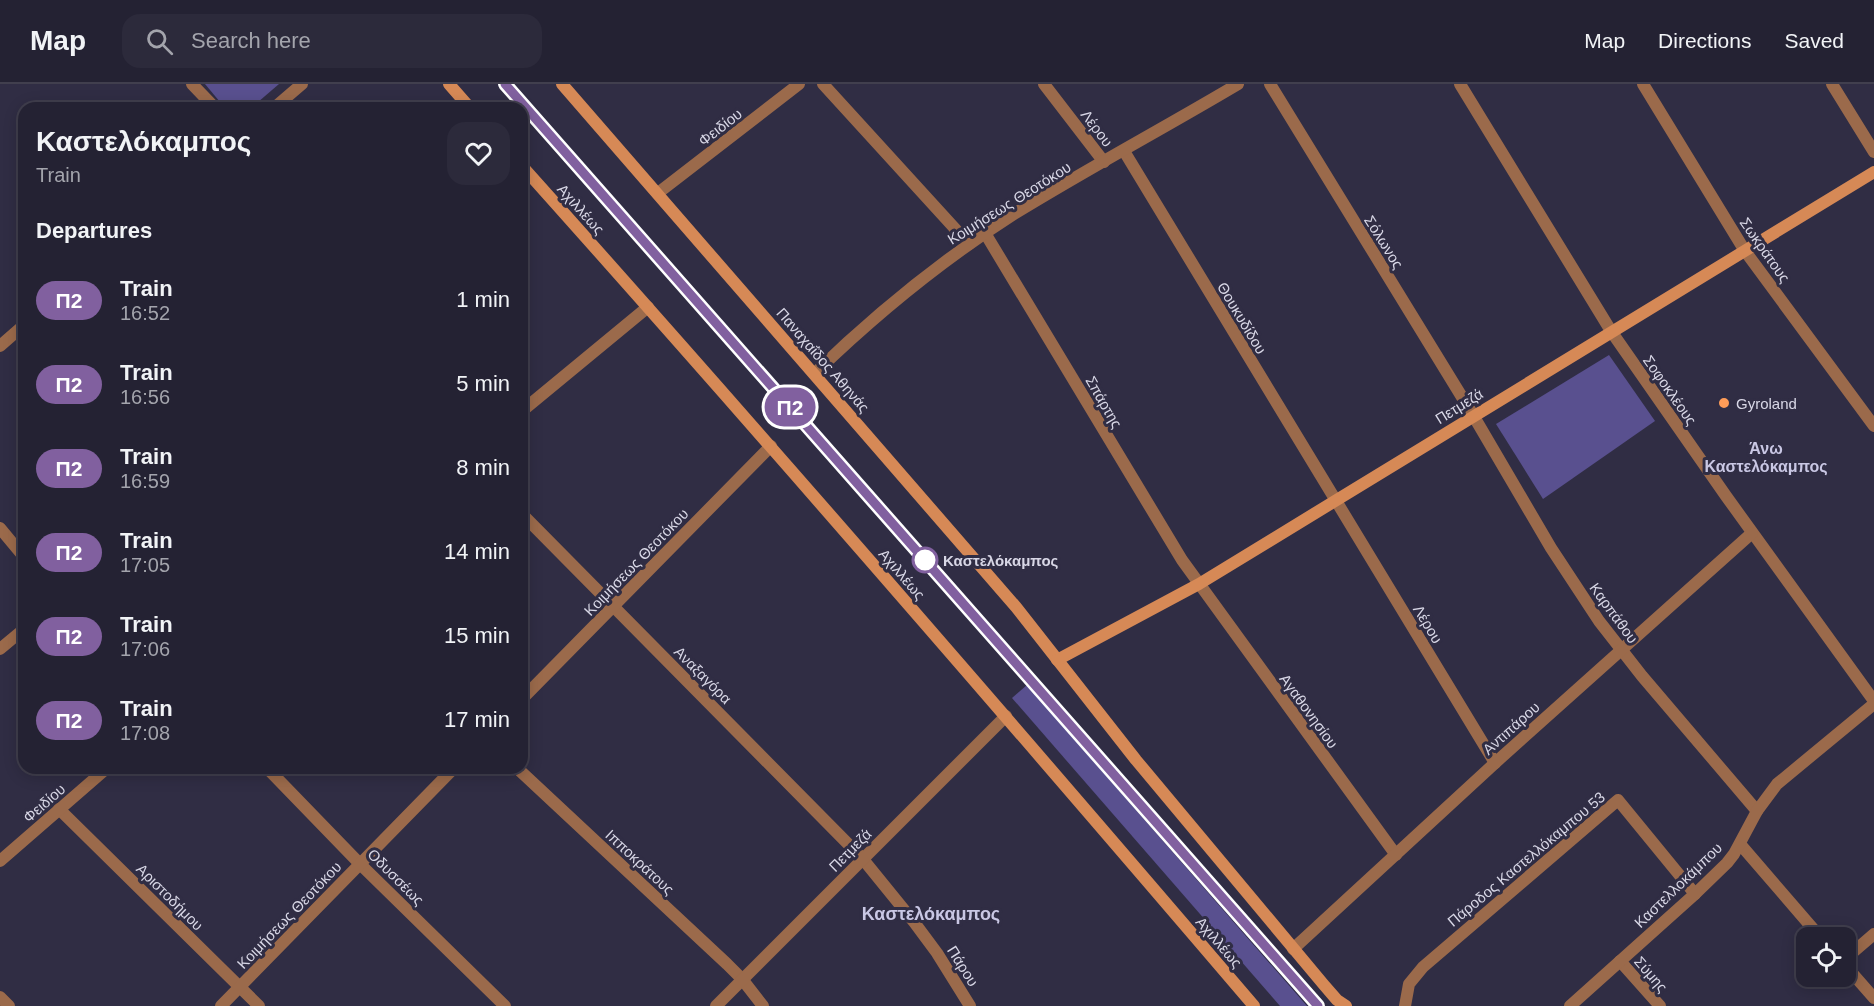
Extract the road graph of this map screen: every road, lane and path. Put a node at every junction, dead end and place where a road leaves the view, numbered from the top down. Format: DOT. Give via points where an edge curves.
graph roads {
  1 [pos="192,84"];
  2 [pos="302,84"];
  3 [pos="449,84"];
  4 [pos="562,84"];
  5 [pos="799,84"];
  6 [pos="823,84"];
  7 [pos="1044,84"];
  8 [pos="1238,84"];
  9 [pos="1270,84"];
  10 [pos="1460,84"];
  11 [pos="1643,84"];
  12 [pos="1832,84"];
  13 [pos="209,102"];
  14 [pos="281,102"];
  15 [pos="465,102"];
  16 [pos="1124,151"];
  17 [pos="1874,152"];
  18 [pos="1104,162"];
  19 [pos="1874,172"];
  20 [pos="528,173"];
  21 [pos="658,193"];
  22 [pos="985,233"];
  23 [pos="969,244"];
  24 [pos="1746,250"];
  25 [pos="648,307"];
  26 [pos="18,330"];
  27 [pos="1611,331"];
  28 [pos="0,346"];
  29 [pos="814,373"];
  30 [pos="528,406"];
  31 [pos="1473,415"];
  32 [pos="1874,426"];
  33 [pos="771,446"];
  34 [pos="1335,500"];
  35 [pos="528,520"];
  36 [pos="0,528"];
  37 [pos="1752,533"];
  38 [pos="18,550"];
  39 [pos="1198,584"];
  40 [pos="614,606"];
  41 [pos="18,634"];
  42 [pos="0,649"];
  43 [pos="1621,649"];
  44 [pos="1057,660"];
  45 [pos="528,693"];
  46 [pos="1874,702"];
  47 [pos="1006,716"];
  48 [pos="1495,763"];
  49 [pos="100,774"];
  50 [pos="273,774"];
  51 [pos="448,774"];
  52 [pos="523,774"];
  53 [pos="59,809"];
  54 [pos="1757,811"];
  55 [pos="1740,844"];
  56 [pos="1396,855"];
  57 [pos="862,858"];
  58 [pos="0,861"];
  59 [pos="360,864"];
  60 [pos="1695,894"];
  61 [pos="1812,927"];
  62 [pos="1874,934"];
  63 [pos="1293,950"];
  64 [pos="1856,950"];
  65 [pos="1620,961"];
  66 [pos="1856,978"];
  67 [pos="742,979"];
  68 [pos="239,987"];
  69 [pos="0,997"];
  70 [pos="1874,998"];
  71 [pos="9,1006"];
  72 [pos="221,1006"];
  73 [pos="259,1006"];
  74 [pos="506,1006"];
  75 [pos="716,1006"];
  76 [pos="763,1006"];
  77 [pos="970,1006"];
  78 [pos="1254,1006"];
  79 [pos="1346,1006"];
  80 [pos="1405,1006"];
  81 [pos="1570,1006"];
  82 [pos="1660,1006"];
  1 -- 13 [label="street"];
  2 -- 14 [label="street"];
  3 -- 15 [label="street"];
  4 -- 21 [label="street, Παναχαΐδος Αθηνάς"];
  5 -- 21 [label="street, Φειδίου"];
  6 -- 23 [label="street"];
  7 -- 18 [label="street, Λέρου"];
  8 -- 16 [label="street, Κοιμήσεως Θεοτόκου"];
  9 -- 31 [label="street, Σόλωνος"];
  10 -- 27 [label="street, Σοφοκλέους"];
  11 -- 24 [label="street, Σωκράτους"];
  12 -- 17 [label="street"];
  16 -- 18 [label="street, Κοιμήσεως Θεοτόκου"];
  16 -- 34 [label="street, Θουκυδίδου"];
  18 -- 22 [label="street, Κοιμήσεως Θεοτόκου"];
  19 -- 24 [label="street, Πετμεζά"];
  20 -- 25 [label="street, Αχιλλέως"];
  21 -- 29 [label="street, Παναχαΐδος Αθηνάς"];
  22 -- 23 [label="street, Κοιμήσεως Θεοτόκου"];
  22 -- 39 [label="street, Σπάρτης"];
  23 -- 29 [label="street, Κοιμήσεως Θεοτόκου" via="879,313"];
  24 -- 27 [label="street, Πετμεζά"];
  24 -- 32 [label="street, Σωκράτους"];
  25 -- 30 [label="street"];
  25 -- 33 [label="street, Αχιλλέως"];
  26 -- 28 [label="street"];
  27 -- 31 [label="street, Πετμεζά"];
  27 -- 37 [label="street, Σοφοκλέους"];
  29 -- 44 [label="street, Παναχαΐδος Αθηνάς"];
  31 -- 34 [label="street, Πετμεζά"];
  31 -- 43 [label="street, Καρπάθου" via="1551,548"];
  33 -- 40 [label="street, Κοιμήσεως Θεοτόκου"];
  33 -- 47 [label="street, Αχιλλέως"];
  34 -- 39 [label="street, Πετμεζά"];
  34 -- 48 [label="street, Λέρου"];
  35 -- 40 [label="street, Αναξαγόρα"];
  36 -- 38 [label="street"];
  37 -- 43 [label="street, Αντιπάρου"];
  37 -- 46 [label="street, Σοφοκλέους"];
  39 -- 44 [label="street, Πετμεζά"];
  39 -- 56 [label="street, Αγαθονησίου"];
  40 -- 45 [label="street, Κοιμήσεως Θεοτόκου"];
  40 -- 57 [label="street, Αναξαγόρα"];
  41 -- 42 [label="street"];
  43 -- 48 [label="street, Αντιπάρου"];
  43 -- 54 [label="street, Καρπάθου"];
  44 -- 63 [label="street, Παναχαΐδος Αθηνάς"];
  46 -- 54 [label="street, Καστελλοκάμπου" via="1777,784"];
  47 -- 57 [label="street, Πετμεζά"];
  47 -- 78 [label="street, Αχιλλέως"];
  48 -- 56 [label="street, Αντιπάρου"];
  49 -- 53 [label="street, Φειδίου"];
  50 -- 59 [label="street, Οδυσσέως"];
  51 -- 59 [label="street, Κοιμήσεως Θεοτόκου"];
  52 -- 67 [label="street, Ιπποκράτους"];
  53 -- 58 [label="street, Φειδίου"];
  53 -- 68 [label="street, Αριστοδήμου"];
  54 -- 55 [label="street, Καστελλοκάμπου"];
  55 -- 60 [label="street, Καστελλοκάμπου"];
  55 -- 61 [label="street"];
  56 -- 63 [label="street, Αντιπάρου"];
  57 -- 67 [label="street, Πετμεζά"];
  57 -- 77 [label="street, Πάρου" via="937,953"];
  59 -- 68 [label="street, Κοιμήσεως Θεοτόκου"];
  59 -- 74 [label="street, Οδυσσέως"];
  60 -- 65 [label="street, Καστελλοκάμπου"];
  60 -- 80 [label="street, Πάροδος Καστελλόκαμπου 53" via="1618,800 1423,967 1409,984"];
  62 -- 64 [label="street"];
  63 -- 79 [label="street, Παναχαΐδος Αθηνάς"];
  65 -- 81 [label="street, Καστελλοκάμπου"];
  65 -- 82 [label="street, Σύμης"];
  66 -- 70 [label="street"];
  67 -- 75 [label="street, Πετμεζά"];
  67 -- 76 [label="street, Ιπποκράτους"];
  68 -- 72 [label="street, Κοιμήσεως Θεοτόκου"];
  68 -- 73 [label="street, Αριστοδήμου"];
  69 -- 71 [label="street"];
}
